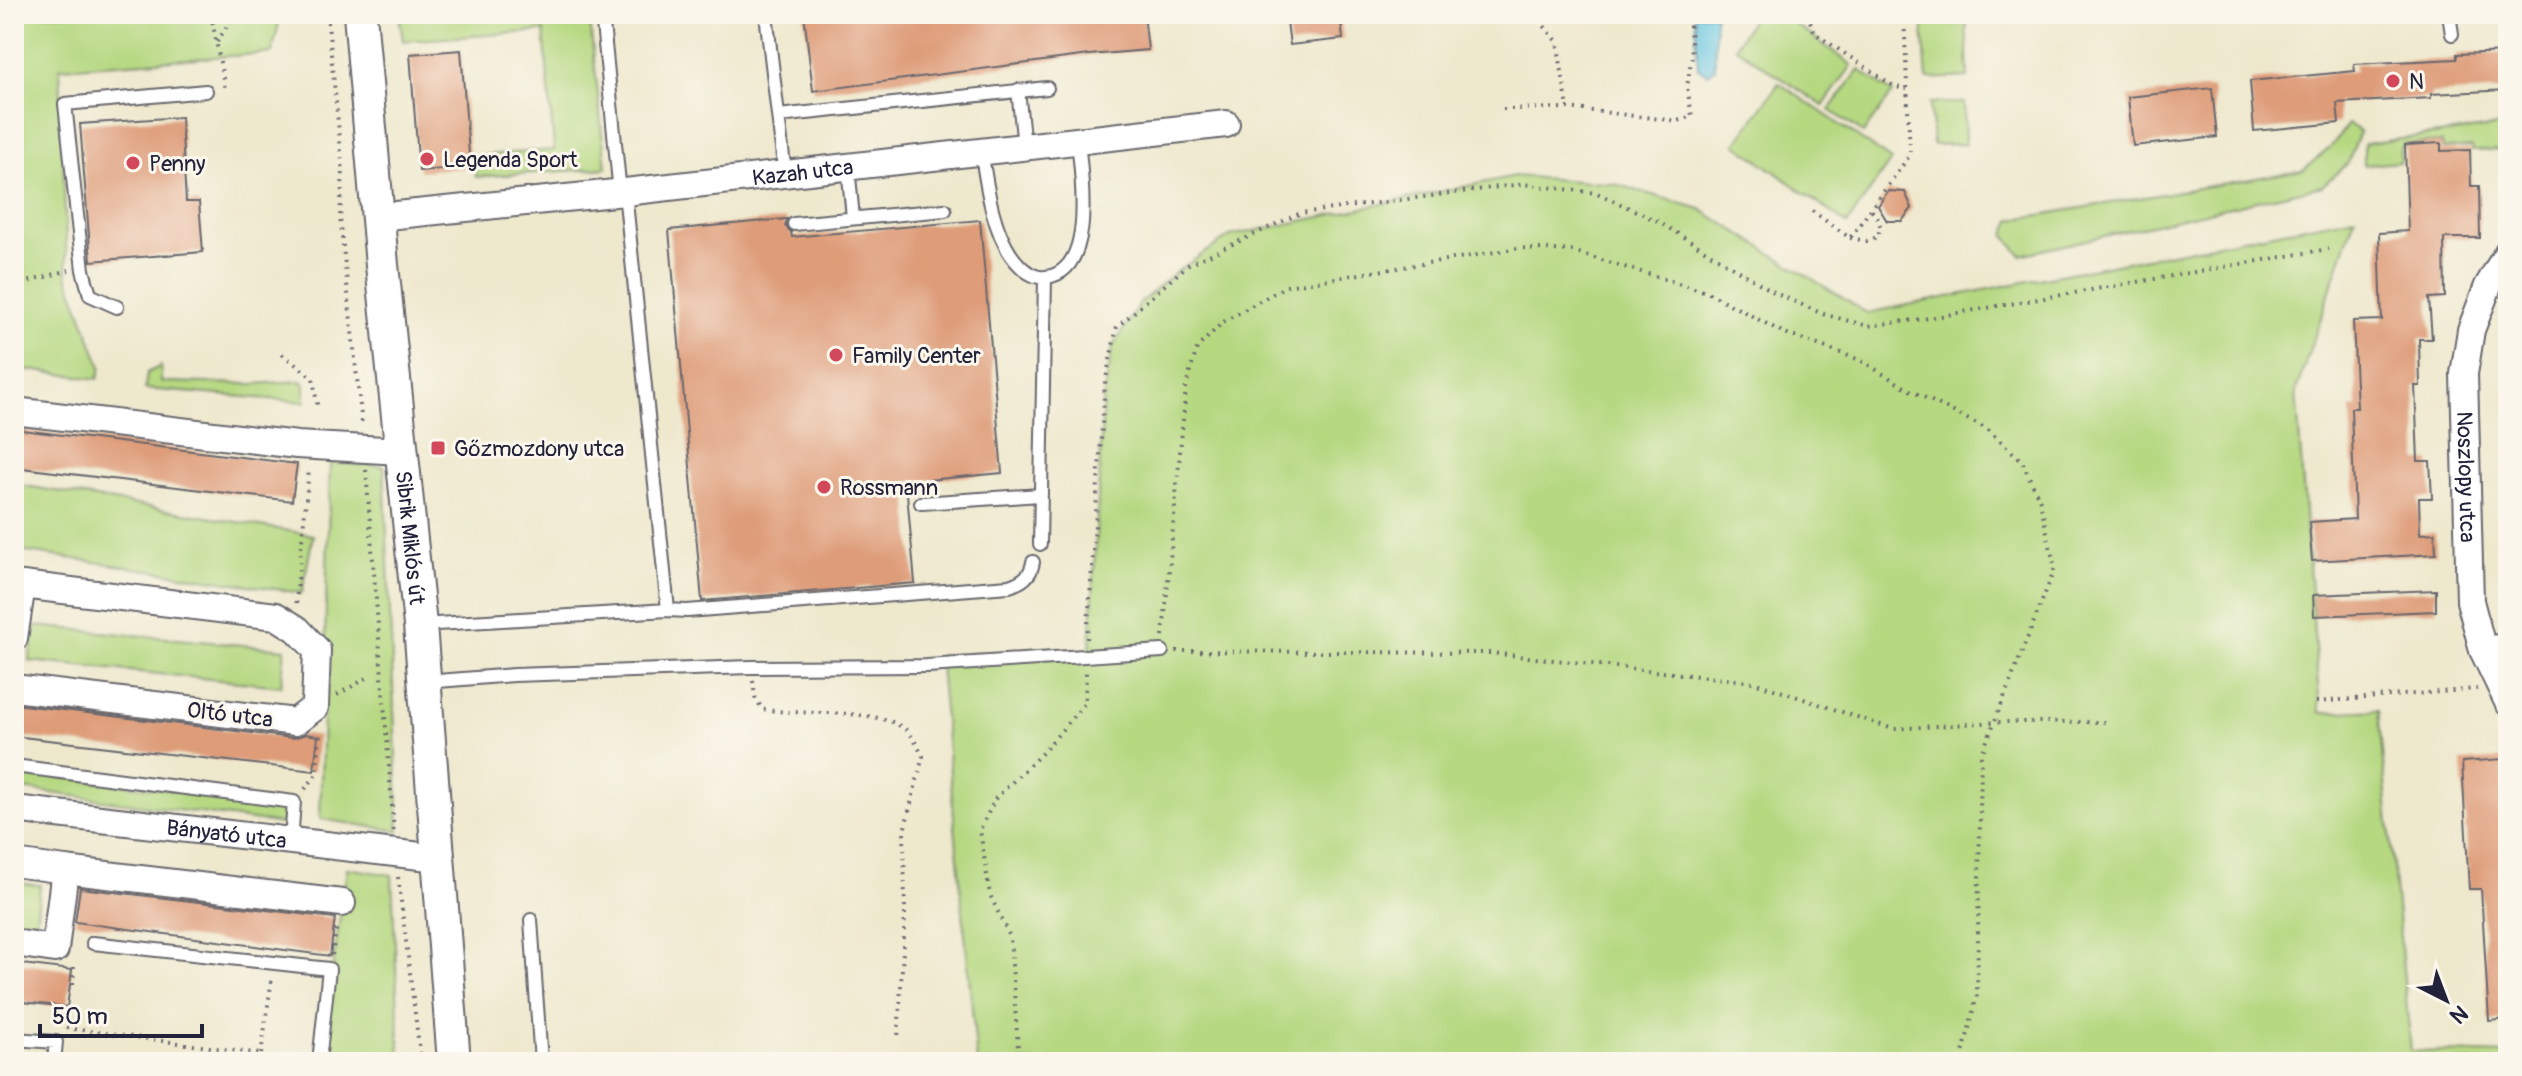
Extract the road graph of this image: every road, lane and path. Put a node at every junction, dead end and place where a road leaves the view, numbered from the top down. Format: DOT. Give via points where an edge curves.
graph roads {
  1 [pos="211,14"];
  2 [pos="235,14"];
  3 [pos="327,14"];
  4 [pos="360,14"];
  5 [pos="602,14"];
  6 [pos="766,14"];
  7 [pos="1534,14"];
  8 [pos="1689,14"];
  9 [pos="1700,14"];
  10 [pos="1739,14"];
  11 [pos="1807,14"];
  12 [pos="1904,14"];
  13 [pos="2449,14"];
  14 [pos="398,15"];
  15 [pos="392,16"];
  16 [pos="2452,34"];
  17 [pos="217,42"];
  18 [pos="1047,88"];
  19 [pos="225,89"];
  20 [pos="1907,89"];
  21 [pos="1018,90"];
  22 [pos="206,91"];
  23 [pos="1568,108"];
  24 [pos="1503,109"];
  25 [pos="778,116"];
  26 [pos="1226,124"];
  27 [pos="1078,140"];
  28 [pos="1024,146"];
  29 [pos="981,150"];
  30 [pos="848,166"];
  31 [pos="785,174"];
  32 [pos="622,193"];
  33 [pos="945,210"];
  34 [pos="1871,210"];
  35 [pos="1812,211"];
  36 [pos="377,217"];
  37 [pos="853,218"];
  38 [pos="794,224"];
  39 [pos="1850,238"];
  40 [pos="2328,249"];
  41 [pos="2508,252"];
  42 [pos="83,270"];
  43 [pos="1045,278"];
  44 [pos="14,286"];
  45 [pos="117,307"];
  46 [pos="282,354"];
  47 [pos="318,410"];
  48 [pos="14,411"];
  49 [pos="311,446"];
  50 [pos="365,448"];
  51 [pos="401,451"];
  52 [pos="1040,495"];
  53 [pos="921,503"];
  54 [pos="1040,544"];
  55 [pos="1033,562"];
  56 [pos="18,585"];
  57 [pos="668,610"];
  58 [pos="420,625"];
  59 [pos="294,627"];
  60 [pos="14,638"];
  61 [pos="2496,649"];
  62 [pos="1162,651"];
  63 [pos="1086,654"];
  64 [pos="751,667"];
  65 [pos="425,682"];
  66 [pos="14,688"];
  67 [pos="2504,695"];
  68 [pos="2316,702"];
  69 [pos="315,707"];
  70 [pos="1996,722"];
  71 [pos="2105,722"];
  72 [pos="14,766"];
  73 [pos="294,802"];
  74 [pos="14,809"];
  75 [pos="291,841"];
  76 [pos="396,853"];
  77 [pos="438,858"];
  78 [pos="14,863"];
  79 [pos="65,870"];
  80 [pos="342,903"];
  81 [pos="531,920"];
  82 [pos="14,943"];
  83 [pos="93,943"];
  84 [pos="74,962"];
  85 [pos="274,962"];
  86 [pos="329,969"];
  87 [pos="73,985"];
  88 [pos="64,1027"];
  89 [pos="898,1038"];
  90 [pos="14,1039"];
  91 [pos="261,1054"];
  92 [pos="54,1062"];
  93 [pos="260,1062"];
  94 [pos="319,1062"];
  95 [pos="421,1062"];
  96 [pos="454,1062"];
  97 [pos="541,1062"];
  98 [pos="1019,1062"];
  99 [pos="1961,1062"];
  1 -- 17 [label="path"];
  2 -- 17 [label="path"];
  3 -- 50 [label="path" via="343,172 340,218"];
  4 -- 36 [label="street, Sibrik Miklós út"];
  5 -- 32 [label="lane"];
  6 -- 25 [label="lane"];
  7 -- 23 [label="path" via="1557,41"];
  8 -- 23 [label="path" via="1692,55 1687,87 1692,116 1677,121"];
  9 -- 10 [label="path"];
  11 -- 20 [label="path" via="1823,39 1895,87"];
  12 -- 20 [label="path"];
  13 -- 16 [label="lane"];
  14 -- 15 [label="path"];
  17 -- 19 [label="path"];
  18 -- 21 [label="lane"];
  20 -- 34 [label="path" via="1910,155"];
  21 -- 25 [label="lane"];
  21 -- 28 [label="lane"];
  22 -- 42 [label="lane" via="65,104"];
  23 -- 24 [label="path"];
  25 -- 31 [label="lane"];
  26 -- 27 [label="street, Kazah utca"];
  27 -- 28 [label="street, Kazah utca"];
  27 -- 43 [label="lane" via="1082,231 1070,260"];
  28 -- 29 [label="street, Kazah utca"];
  29 -- 30 [label="street, Kazah utca"];
  29 -- 43 [label="lane" via="1004,242 1019,265"];
  30 -- 31 [label="street, Kazah utca"];
  30 -- 37 [label="lane"];
  31 -- 32 [label="street, Kazah utca"];
  32 -- 36 [label="street, Kazah utca"];
  32 -- 57 [label="lane"];
  33 -- 37 [label="lane"];
  34 -- 39 [label="path"];
  34 -- 39 [label="path" via="1881,228 1877,237"];
  35 -- 39 [label="path"];
  36 -- 51 [label="street, Sibrik Miklós út"];
  37 -- 38 [label="lane"];
  40 -- 63 [label="path" via="1868,326 1777,294 1657,221 1597,193 1522,184 1301,213 1189,264 1117,327 1105,383"];
  41 -- 61 [label="street, Noszlopy utca" via="2471,330 2464,374 2470,601"];
  42 -- 44 [label="path"];
  42 -- 45 [label="lane" via="90,295"];
  43 -- 52 [label="lane"];
  46 -- 47 [label="path" via="313,378"];
  48 -- 49 [label="street"];
  49 -- 50 [label="street"];
  49 -- 59 [label="path"];
  50 -- 51 [label="street"];
  50 -- 76 [label="path"];
  51 -- 58 [label="street, Sibrik Miklós út"];
  52 -- 53 [label="lane"];
  52 -- 54 [label="lane"];
  55 -- 57 [label="lane" via="1028,575 1009,586"];
  56 -- 59 [label="street" via="276,616"];
  56 -- 60 [label="street"];
  57 -- 58 [label="lane"];
  58 -- 65 [label="street, Sibrik Miklós út"];
  59 -- 69 [label="street" via="317,650"];
  61 -- 67 [label="street, Noszlopy utca"];
  62 -- 63 [label="lane"];
  62 -- 70 [label="path" via="1491,653 1753,682 1893,729"];
  62 -- 70 [label="path" via="1186,387 1197,348 1223,322 1286,286 1520,248 1572,251 1707,292 1782,332 1860,360 1987,429 2022,461 2040,501 2055,568"];
  63 -- 64 [label="lane" via="927,666"];
  63 -- 98 [label="path" via="1085,703 995,799 980,830 990,895 1010,937"];
  64 -- 65 [label="lane"];
  64 -- 89 [label="path" via="762,709 867,715 906,730 923,756 904,831"];
  65 -- 77 [label="street, Sibrik Miklós út"];
  66 -- 69 [label="street, Oltó utca" via="295,722"];
  67 -- 68 [label="path"];
  69 -- 73 [label="path" via="320,731 317,774"];
  70 -- 71 [label="path"];
  70 -- 99 [label="path" via="1981,756 1977,995"];
  72 -- 73 [label="lane"];
  73 -- 75 [label="lane"];
  74 -- 75 [label="street, Bányató utca"];
  75 -- 76 [label="street, Bányató utca"];
  76 -- 77 [label="street, Bányató utca"];
  76 -- 95 [label="path"];
  77 -- 96 [label="street, Sibrik Miklós út"];
  78 -- 79 [label="street"];
  79 -- 80 [label="street"];
  79 -- 82 [label="street" via="55,949"];
  80 -- 86 [label="path"];
  81 -- 97 [label="lane"];
  83 -- 85 [label="lane"];
  84 -- 87 [label="path"];
  85 -- 86 [label="lane"];
  85 -- 91 [label="path"];
  86 -- 94 [label="lane"];
  88 -- 91 [label="path"];
  90 -- 92 [label="lane" via="56,1042"];
  91 -- 93 [label="path"];
}
